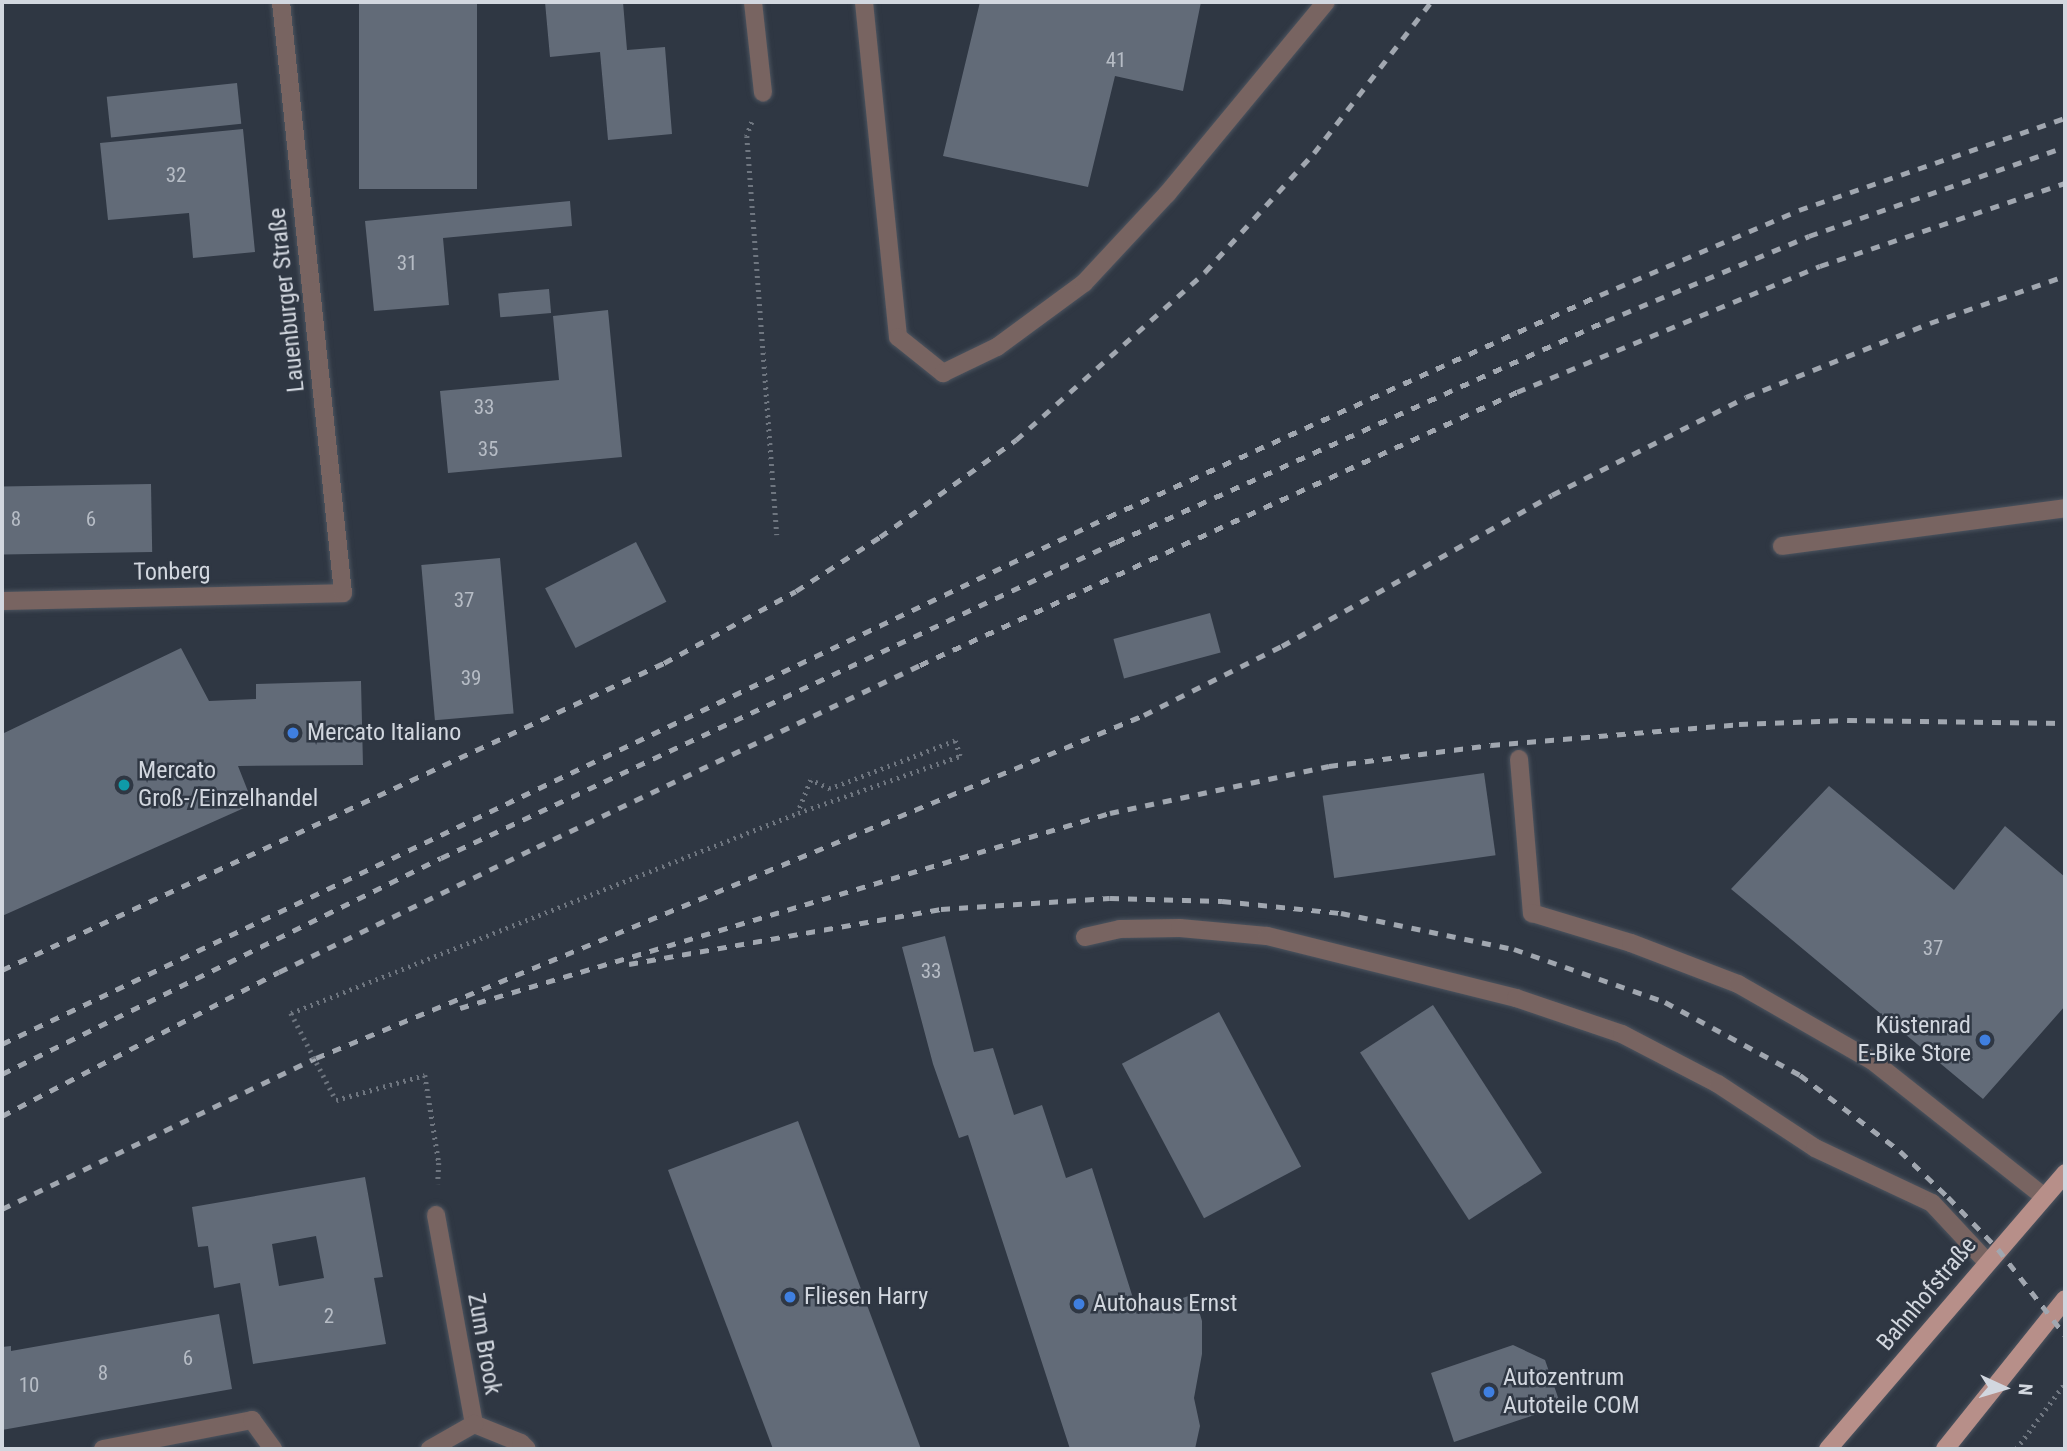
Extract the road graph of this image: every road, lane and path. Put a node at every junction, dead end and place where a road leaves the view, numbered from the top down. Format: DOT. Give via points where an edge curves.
graph roads {
  1 [pos="281,2"];
  2 [pos="753,2"];
  3 [pos="864,2"];
  4 [pos="1326,2"];
  5 [pos="763,92"];
  6 [pos="2065,508"];
  7 [pos="777,535"];
  8 [pos="1782,546"];
  9 [pos="343,593"];
  10 [pos="2,601"];
  11 [pos="1520,759"];
  12 [pos="798,813"];
  13 [pos="1085,937"];
  14 [pos="439,1163"];
  15 [pos="2065,1173"];
  16 [pos="2043,1196"];
  17 [pos="436,1215"];
  18 [pos="1987,1262"];
  19 [pos="2065,1299"];
  20 [pos="2065,1382"];
  21 [pos="474,1423"];
  22 [pos="103,1449"];
  23 [pos="273,1449"];
  24 [pos="430,1449"];
  25 [pos="527,1449"];
  26 [pos="1828,1449"];
  27 [pos="1945,1449"];
  28 [pos="2016,1449"];
  1 -- 9 [label="street, Lauenburger Straße"];
  2 -- 5 [label="street"];
  3 -- 4 [label="street" via="898,337 943,373 997,347 1084,283 1167,194"];
  5 -- 7 [label="path" via="747,136"];
  6 -- 8 [label="street"];
  9 -- 10 [label="street, Tonberg"];
  11 -- 16 [label="street" via="1532,913 1631,943 1738,984 1874,1062"];
  12 -- 12 [label="path" via="960,756 955,741 830,789 811,780"];
  12 -- 14 [label="path, bridge" via="291,1013 336,1101 425,1075"];
  13 -- 18 [label="street" via="1120,929 1180,928 1267,936 1516,998 1622,1034 1718,1084 1815,1148 1932,1203"];
  15 -- 16 [label="main road, Bahnhofstraße"];
  16 -- 18 [label="main road, Bahnhofstraße"];
  17 -- 21 [label="street, Zum Brook"];
  18 -- 26 [label="main road, Bahnhofstraße"];
  19 -- 27 [label="main road"];
  20 -- 28 [label="path"];
  21 -- 24 [label="street"];
  21 -- 25 [label="street, Zum Brook"];
  22 -- 23 [label="street" via="252,1420"];
}
